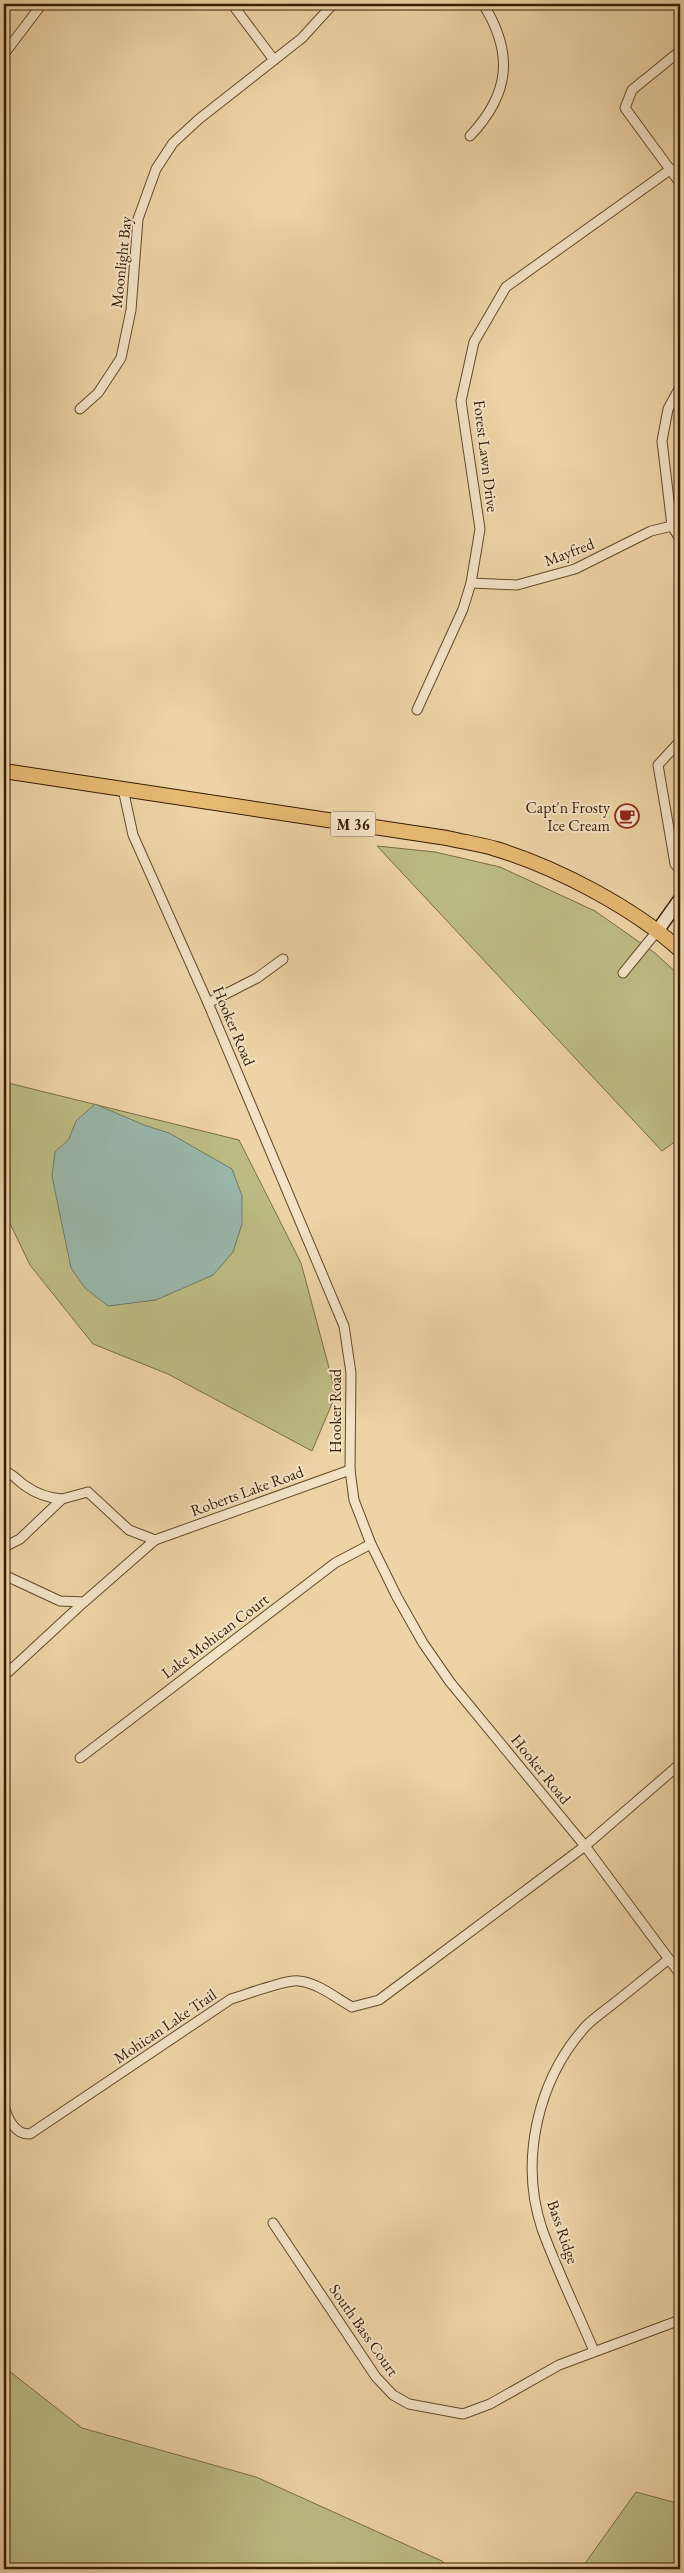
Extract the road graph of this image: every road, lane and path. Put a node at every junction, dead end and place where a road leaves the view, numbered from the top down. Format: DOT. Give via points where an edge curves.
graph roads {
  1 [pos="42,4"];
  2 [pos="232,4"];
  3 [pos="333,4"];
  4 [pos="483,4"];
  5 [pos="680,51"];
  6 [pos="4,54"];
  7 [pos="274,60"];
  8 [pos="470,136"];
  9 [pos="671,170"];
  10 [pos="680,183"];
  11 [pos="680,387"];
  12 [pos="80,410"];
  13 [pos="672,526"];
  14 [pos="680,539"];
  15 [pos="472,583"];
  16 [pos="417,710"];
  17 [pos="680,741"];
  18 [pos="4,772"];
  19 [pos="123,789"];
  20 [pos="680,870"];
  21 [pos="680,899"];
  22 [pos="658,930"];
  23 [pos="680,950"];
  24 [pos="283,959"];
  25 [pos="623,973"];
  26 [pos="208,1003"];
  27 [pos="350,1470"];
  28 [pos="4,1471"];
  29 [pos="62,1499"];
  30 [pos="155,1540"];
  31 [pos="371,1544"];
  32 [pos="4,1547"];
  33 [pos="4,1575"];
  34 [pos="84,1602"];
  35 [pos="4,1676"];
  36 [pos="80,1758"];
  37 [pos="680,1764"];
  38 [pos="585,1846"];
  39 [pos="669,1959"];
  40 [pos="680,1974"];
  41 [pos="4,2105"];
  42 [pos="273,2223"];
  43 [pos="680,2320"];
  44 [pos="594,2351"];
  1 -- 6 [label="street"];
  2 -- 7 [label="street"];
  3 -- 7 [label="street, Moonlight Bay" via="302,38"];
  4 -- 8 [label="street" via="501,41 504,81 491,111"];
  5 -- 9 [label="street" via="632,90 625,108"];
  7 -- 12 [label="street, Moonlight Bay" via="173,143 156,170 138,219 131,310 120,358 98,393"];
  9 -- 10 [label="street"];
  9 -- 15 [label="street, Forest Lawn Drive" via="506,287 474,342 461,401 480,529"];
  11 -- 13 [label="street" via="668,409 662,441"];
  13 -- 14 [label="street"];
  13 -- 15 [label="street, Mayfred" via="651,531 567,571 517,585"];
  15 -- 16 [label="street, Forest Lawn Drive"];
  17 -- 20 [label="street" via="658,765 675,864"];
  18 -- 19 [label="main road, M 36"];
  19 -- 22 [label="main road, M 36" via="447,838 496,849 608,899"];
  19 -- 26 [label="street, Hooker Road" via="133,835"];
  21 -- 22 [label="main road"];
  22 -- 23 [label="main road, M 36"];
  22 -- 25 [label="street"];
  24 -- 26 [label="street" via="257,978"];
  26 -- 27 [label="street, Hooker Road" via="344,1326 351,1373"];
  27 -- 30 [label="street, Roberts Lake Road"];
  27 -- 31 [label="street, Hooker Road" via="354,1500"];
  28 -- 29 [label="street" via="33,1491"];
  29 -- 30 [label="street" via="88,1492 129,1530"];
  29 -- 32 [label="street" via="20,1539"];
  30 -- 34 [label="street, Roberts Lake Road"];
  31 -- 36 [label="street, Lake Mohican Court" via="336,1563"];
  31 -- 38 [label="street, Hooker Road" via="424,1643 450,1682"];
  33 -- 34 [label="street" via="60,1600"];
  34 -- 35 [label="street, Roberts Lake Road"];
  37 -- 38 [label="street"];
  38 -- 39 [label="street, Hooker Road"];
  38 -- 41 [label="street, Mohican Lake Trail" via="380,2000 352,2007 298,1980 231,1999 30,2134 15,2129"];
  39 -- 40 [label="street, Hooker Road"];
  39 -- 44 [label="street, Bass Ridge" via="587,2025 558,2066 535,2132 532,2163 542,2228"];
  42 -- 44 [label="street, South Bass Court" via="376,2377 408,2404 463,2414 490,2404 559,2365"];
  43 -- 44 [label="street, South Bass Court"];
}
